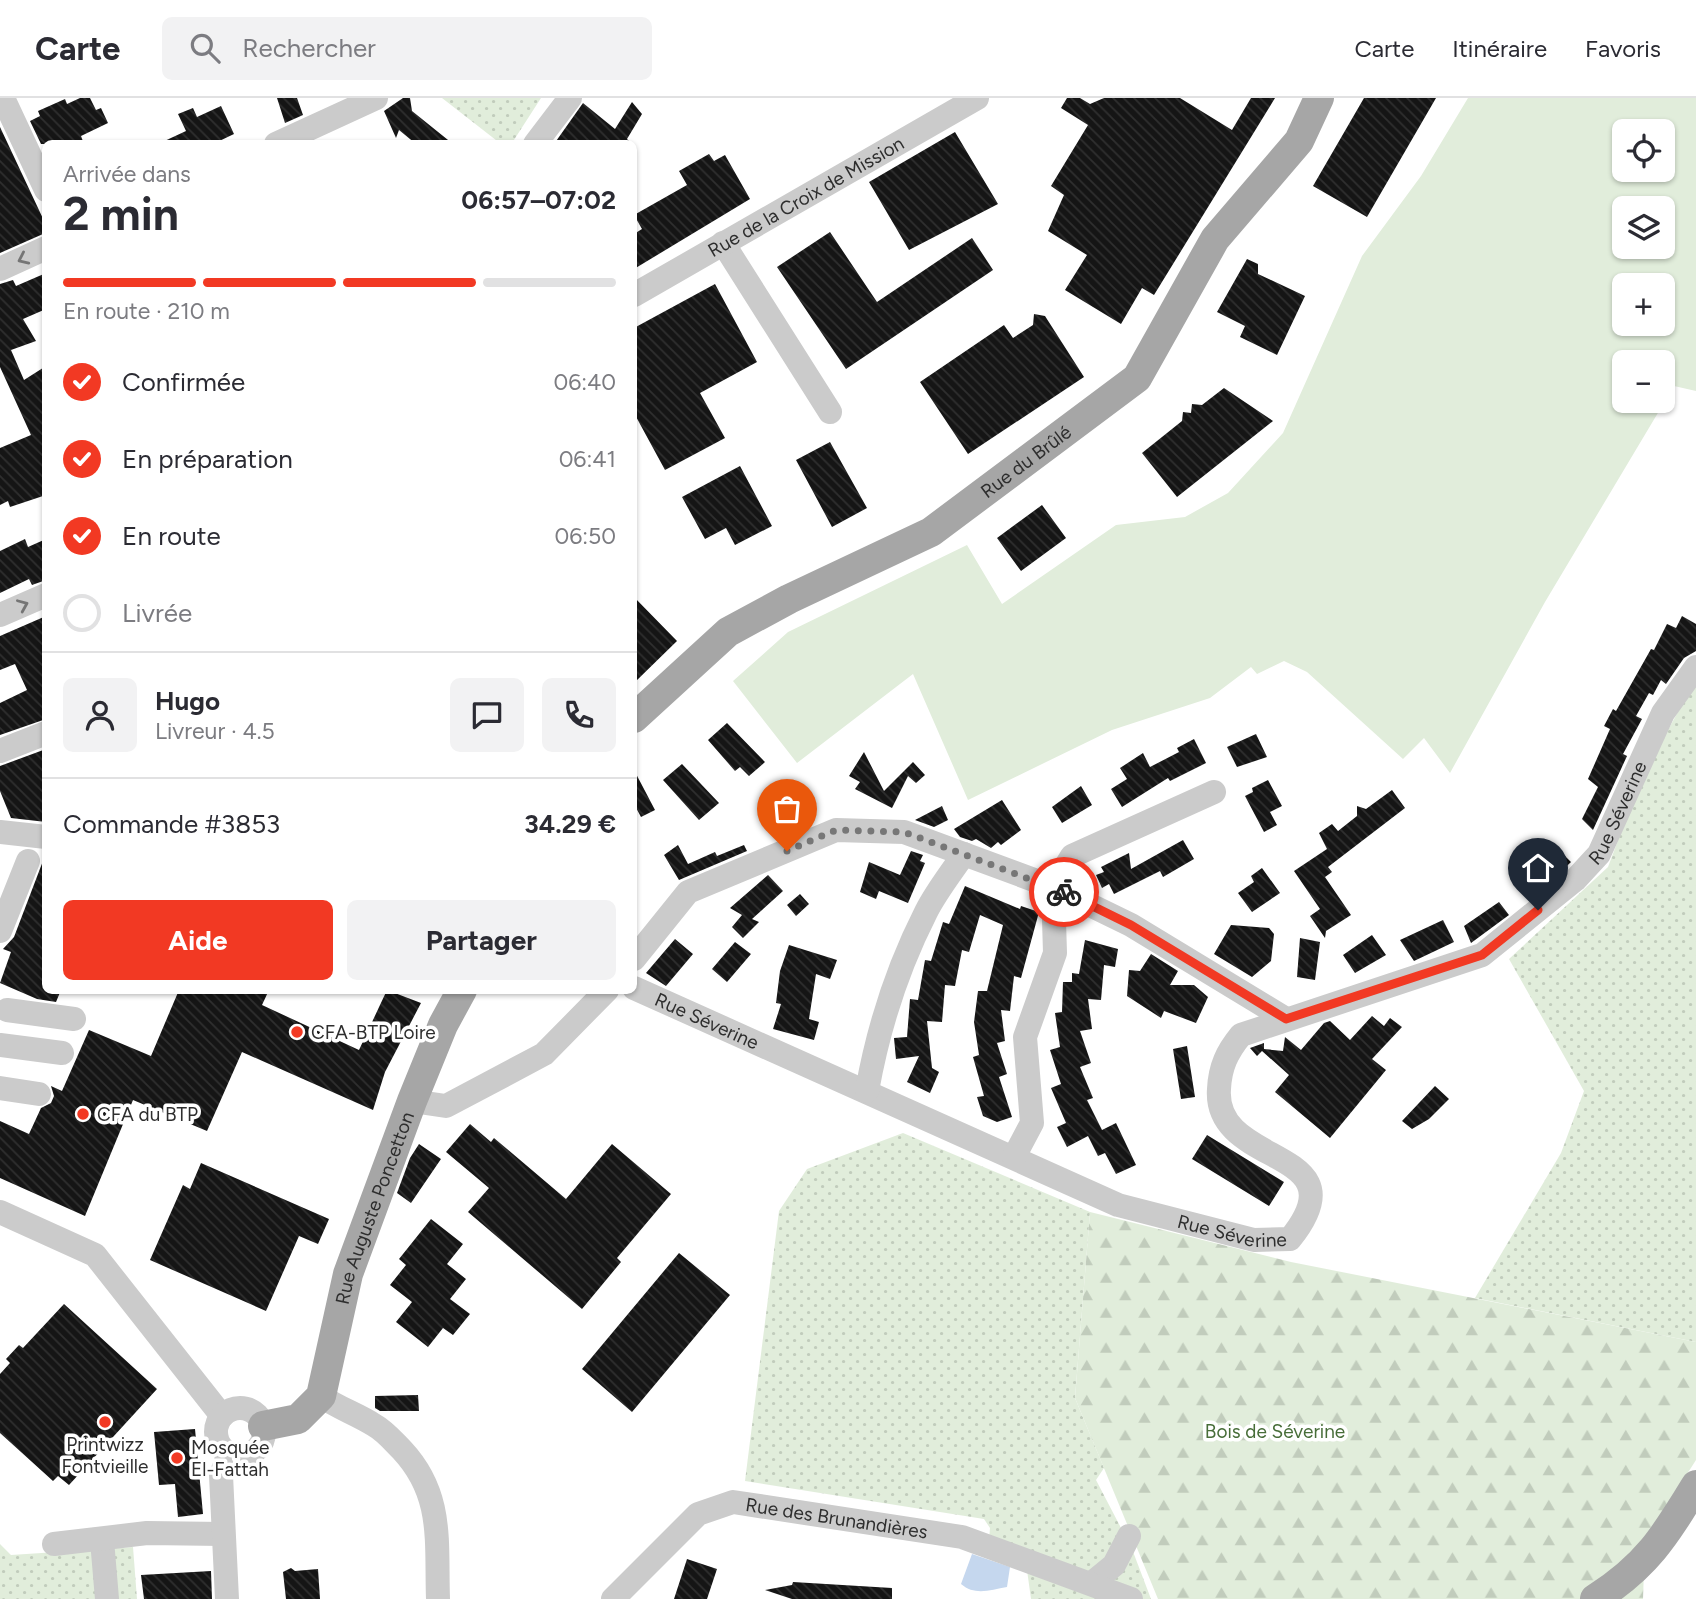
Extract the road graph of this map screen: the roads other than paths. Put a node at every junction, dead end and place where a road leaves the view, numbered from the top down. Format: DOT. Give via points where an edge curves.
graph roads {
  1 [pos="3,98"];
  2 [pos="376,98"];
  3 [pos="570,98"];
  4 [pos="977,98"];
  5 [pos="1319,98"];
  6 [pos="285,140"];
  7 [pos="538,140"];
  8 [pos="42,181"];
  9 [pos="723,243"];
  10 [pos="42,250"];
  11 [pos="0,269"];
  12 [pos="637,293"];
  13 [pos="831,412"];
  14 [pos="42,597"];
  15 [pos="0,615"];
  16 [pos="1696,667"];
  17 [pos="637,715"];
  18 [pos="42,735"];
  19 [pos="0,751"];
  20 [pos="1214,792"];
  21 [pos="0,832"];
  22 [pos="42,837"];
  23 [pos="964,854"];
  24 [pos="28,861"];
  25 [pos="1053,887"];
  26 [pos="0,931"];
  27 [pos="637,955"];
  28 [pos="637,989"];
  29 [pos="460,994"];
  30 [pos="603,994"];
  31 [pos="4,1004"];
  32 [pos="74,1019"];
  33 [pos="1286,1019"];
  34 [pos="0,1035"];
  35 [pos="0,1045"];
  36 [pos="62,1053"];
  37 [pos="0,1088"];
  38 [pos="867,1091"];
  39 [pos="39,1094"];
  40 [pos="412,1101"];
  41 [pos="1014,1157"];
  42 [pos="0,1212"];
  43 [pos="321,1396"];
  44 [pos="222,1416"];
  45 [pos="263,1426"];
  46 [pos="229,1454"];
  47 [pos="1696,1485"];
  48 [pos="1696,1522"];
  49 [pos="223,1534"];
  50 [pos="1129,1536"];
  51 [pos="102,1540"];
  52 [pos="54,1544"];
  53 [pos="1092,1583"];
  54 [pos="107,1599"];
  55 [pos="227,1599"];
  56 [pos="438,1599"];
  57 [pos="613,1599"];
  58 [pos="1131,1599"];
  59 [pos="1595,1599"];
  60 [pos="1630,1599"];
  1 -- 8 [label="street"];
  2 -- 6 [label="street"];
  3 -- 7 [label="street"];
  4 -- 9 [label="street, Rue de la Croix de Mission"];
  5 -- 17 [label="main road, Rue du Brûlé" via="1299,141 1215,239 1137,378 931,532 728,632"];
  9 -- 12 [label="street, Rue de la Croix de Mission"];
  9 -- 13 [label="street"];
  10 -- 11 [label="street, one-way"];
  15 -- 14 [label="street, one-way"];
  16 -- 33 [label="street, Rue Séverine" via="1663,713 1600,854 1575,880 1482,955"];
  18 -- 19 [label="street"];
  20 -- 25 [label="street" via="1072,856"];
  21 -- 22 [label="street"];
  23 -- 25 [label="street"];
  23 -- 27 [label="street" via="904,832 836,830 688,892"];
  23 -- 38 [label="street" via="926,911 898,976 876,1038"];
  24 -- 26 [label="street"];
  25 -- 33 [label="street" via="1131,925"];
  25 -- 41 [label="street" via="1055,953 1025,1037 1032,1123"];
  28 -- 38 [label="street, Rue Séverine"];
  29 -- 40 [label="main road"];
  30 -- 40 [label="street, Rue Auguste Poncetton" via="544,1054 446,1106"];
  31 -- 32 [label="street"];
  31 -- 34 [label="street"];
  33 -- 41 [label="street, Rue Séverine" via="1241,1035 1220,1074 1218,1101 1226,1121 1244,1139 1307,1179 1313,1194 1307,1218 1290,1239 1254,1240 1118,1205"];
  35 -- 36 [label="street"];
  37 -- 39 [label="street"];
  38 -- 41 [label="street, Rue Séverine"];
  40 -- 43 [label="main road, Rue Auguste Poncetton" via="348,1274"];
  42 -- 44 [label="street" via="95,1255"];
  43 -- 45 [label="main road" via="298,1419"];
  43 -- 56 [label="street" via="374,1425 423,1475 435,1514"];
  44 -- 45 [label="street" via="242,1408 255,1414"];
  44 -- 46 [label="street" via="216,1437"];
  45 -- 46 [label="street" via="262,1442 252,1454"];
  46 -- 49 [label="street" via="221,1475"];
  47 -- 59 [label="main road" via="1659,1545"];
  48 -- 60 [label="main road" via="1679,1550"];
  49 -- 51 [label="street" via="147,1533"];
  49 -- 55 [label="street"];
  50 -- 53 [label="street" via="1114,1565"];
  51 -- 52 [label="street"];
  51 -- 54 [label="street"];
  53 -- 57 [label="street, Rue des Brunandières" via="962,1537 733,1502 698,1514"];
  53 -- 58 [label="street, Rue des Brunandières"];
}
